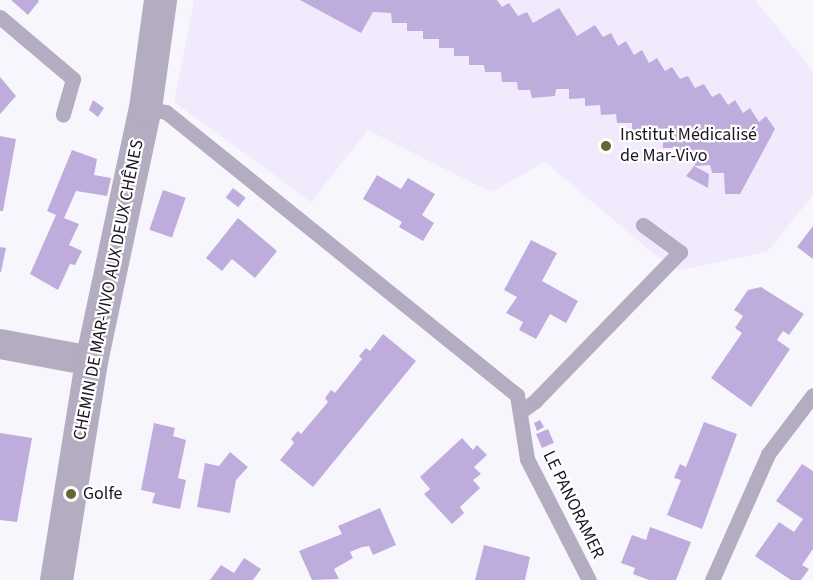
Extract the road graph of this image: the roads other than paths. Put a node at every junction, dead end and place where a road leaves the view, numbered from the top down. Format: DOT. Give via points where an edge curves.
graph roads {
  1 [pos="160,0"];
  2 [pos="0,17"];
  3 [pos="145,108"];
  4 [pos="63,115"];
  5 [pos="643,225"];
  6 [pos="0,344"];
  7 [pos="91,361"];
  8 [pos="813,395"];
  9 [pos="520,412"];
  10 [pos="56,580"];
  11 [pos="589,580"];
  12 [pos="712,580"];
  1 -- 3 [label="street, CHEMIN DE MAR-VIVO AUX DEUX CHÊNES"];
  2 -- 4 [label="lane" via="73,79"];
  3 -- 7 [label="street, CHEMIN DE MAR-VIVO AUX DEUX CHÊNES"];
  3 -- 9 [label="lane, LE PANORAMER" via="166,112 517,395"];
  5 -- 9 [label="lane" via="680,252"];
  6 -- 7 [label="street"];
  7 -- 10 [label="street, CHEMIN DE MAR-VIVO AUX DEUX CHÊNES"];
  8 -- 12 [label="lane" via="768,454"];
  9 -- 11 [label="lane, LE PANORAMER" via="527,459"];
}
